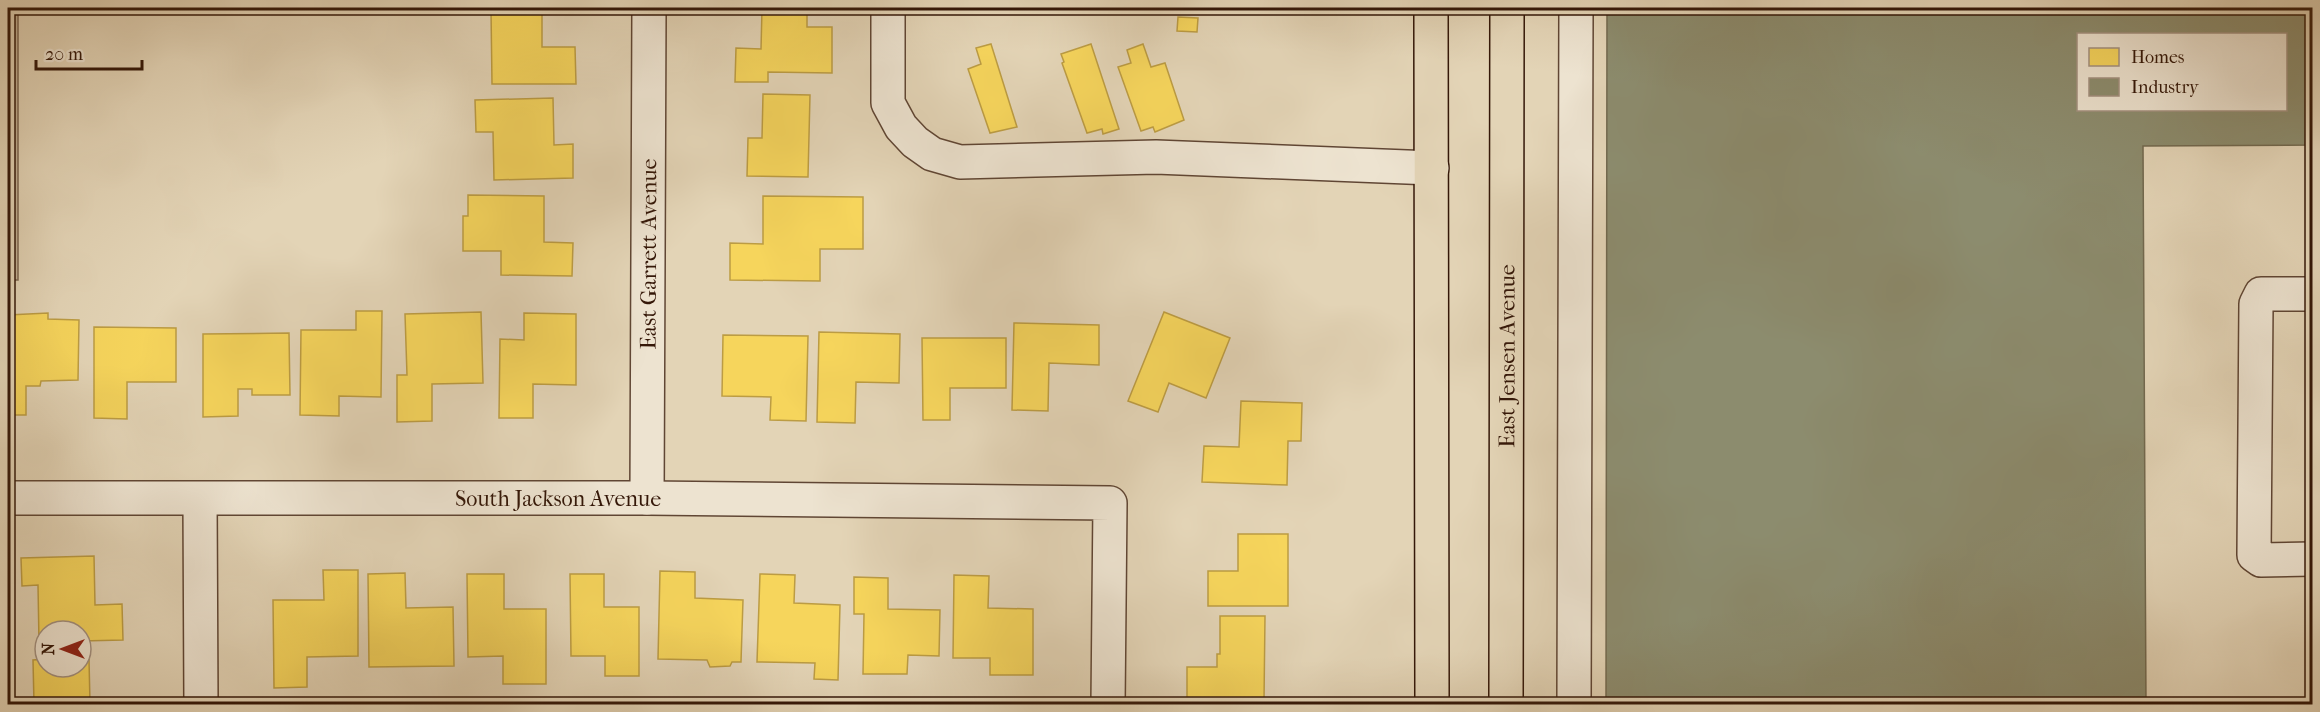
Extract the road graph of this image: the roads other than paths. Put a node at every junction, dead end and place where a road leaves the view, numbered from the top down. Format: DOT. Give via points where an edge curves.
graph roads {
  1 [pos="649,8"];
  2 [pos="888,8"];
  3 [pos="1431,8"];
  4 [pos="1507,8"];
  5 [pos="1576,8"];
  6 [pos="1432,168"];
  7 [pos="2313,294"];
  8 [pos="8,498"];
  9 [pos="647,498"];
  10 [pos="200,500"];
  11 [pos="2313,559"];
  12 [pos="201,705"];
  13 [pos="1108,705"];
  14 [pos="1432,705"];
  15 [pos="1506,705"];
  16 [pos="1574,705"];
  1 -- 9 [label="street, East Garrett Avenue"];
  2 -- 6 [label="street" via="888,103 901,127 932,154 960,162 1156,158"];
  3 -- 6 [label="main road"];
  4 -- 15 [label="main road, East Jensen Avenue"];
  5 -- 16 [label="street"];
  6 -- 14 [label="main road"];
  7 -- 11 [label="street" via="2261,294 2256,304 2254,555 2261,560"];
  8 -- 10 [label="street, South Jackson Avenue"];
  9 -- 10 [label="street, South Jackson Avenue"];
  9 -- 13 [label="street, South Jackson Avenue" via="1110,502"];
  10 -- 12 [label="street"];
}
